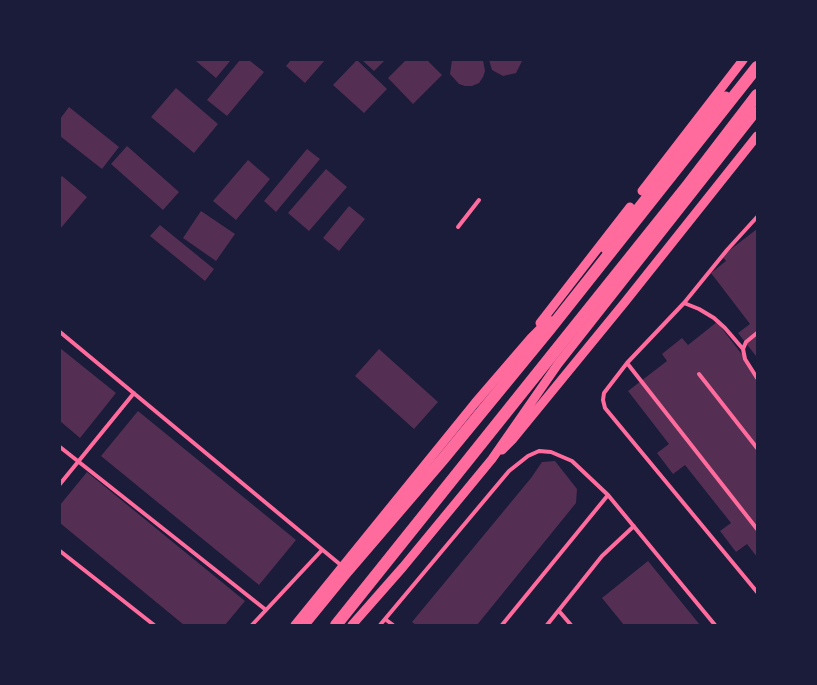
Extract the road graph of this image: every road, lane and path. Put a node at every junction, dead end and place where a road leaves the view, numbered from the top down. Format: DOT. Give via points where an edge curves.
graph roads {
  1 [pos="743,60"];
  2 [pos="755,60"];
  3 [pos="757,67"];
  4 [pos="757,95"];
  5 [pos="757,111"];
  6 [pos="757,136"];
  7 [pos="479,200"];
  8 [pos="757,217"];
  9 [pos="458,227"];
  10 [pos="684,303"];
  11 [pos="60,332"];
  12 [pos="757,334"];
  13 [pos="531,338"];
  14 [pos="743,349"];
  15 [pos="627,363"];
  16 [pos="700,374"];
  17 [pos="757,378"];
  18 [pos="134,393"];
  19 [pos="60,447"];
  20 [pos="757,448"];
  21 [pos="492,459"];
  22 [pos="78,462"];
  23 [pos="60,484"];
  24 [pos="608,495"];
  25 [pos="634,526"];
  26 [pos="757,528"];
  27 [pos="322,550"];
  28 [pos="60,551"];
  29 [pos="342,566"];
  30 [pos="757,592"];
  31 [pos="266,610"];
  32 [pos="559,611"];
  33 [pos="385,619"];
  34 [pos="154,625"];
  35 [pos="252,625"];
  36 [pos="295,625"];
  37 [pos="303,625"];
  38 [pos="336,625"];
  39 [pos="352,625"];
  40 [pos="380,625"];
  41 [pos="392,625"];
  42 [pos="502,625"];
  43 [pos="547,625"];
  44 [pos="571,625"];
  45 [pos="715,625"];
  1 -- 13 [label="street"];
  2 -- 13 [label="street" via="543,328"];
  3 -- 37 [label="main road" via="554,323"];
  4 -- 38 [label="main road"];
  5 -- 21 [label="street" via="558,364"];
  6 -- 21 [label="street" via="514,439"];
  7 -- 9 [label="lane"];
  8 -- 10 [label="lane"];
  10 -- 14 [label="lane" via="714,318"];
  10 -- 15 [label="lane"];
  11 -- 18 [label="lane"];
  12 -- 14 [label="lane" via="746,342"];
  13 -- 29 [label="street"];
  14 -- 17 [label="lane"];
  15 -- 26 [label="lane"];
  15 -- 30 [label="lane" via="604,393 605,408"];
  16 -- 20 [label="lane"];
  18 -- 22 [label="lane"];
  18 -- 27 [label="lane"];
  19 -- 22 [label="lane"];
  21 -- 39 [label="street"];
  22 -- 23 [label="lane"];
  22 -- 31 [label="lane"];
  24 -- 25 [label="lane"];
  24 -- 33 [label="lane" via="572,461 560,455 540,452 528,456 509,471"];
  24 -- 42 [label="lane"];
  25 -- 32 [label="lane" via="602,556"];
  25 -- 45 [label="lane"];
  27 -- 29 [label="lane"];
  27 -- 31 [label="lane"];
  28 -- 34 [label="lane"];
  29 -- 36 [label="street"];
  31 -- 35 [label="lane"];
  32 -- 43 [label="lane"];
  32 -- 44 [label="lane"];
  33 -- 40 [label="lane"];
  33 -- 41 [label="lane"];
}
